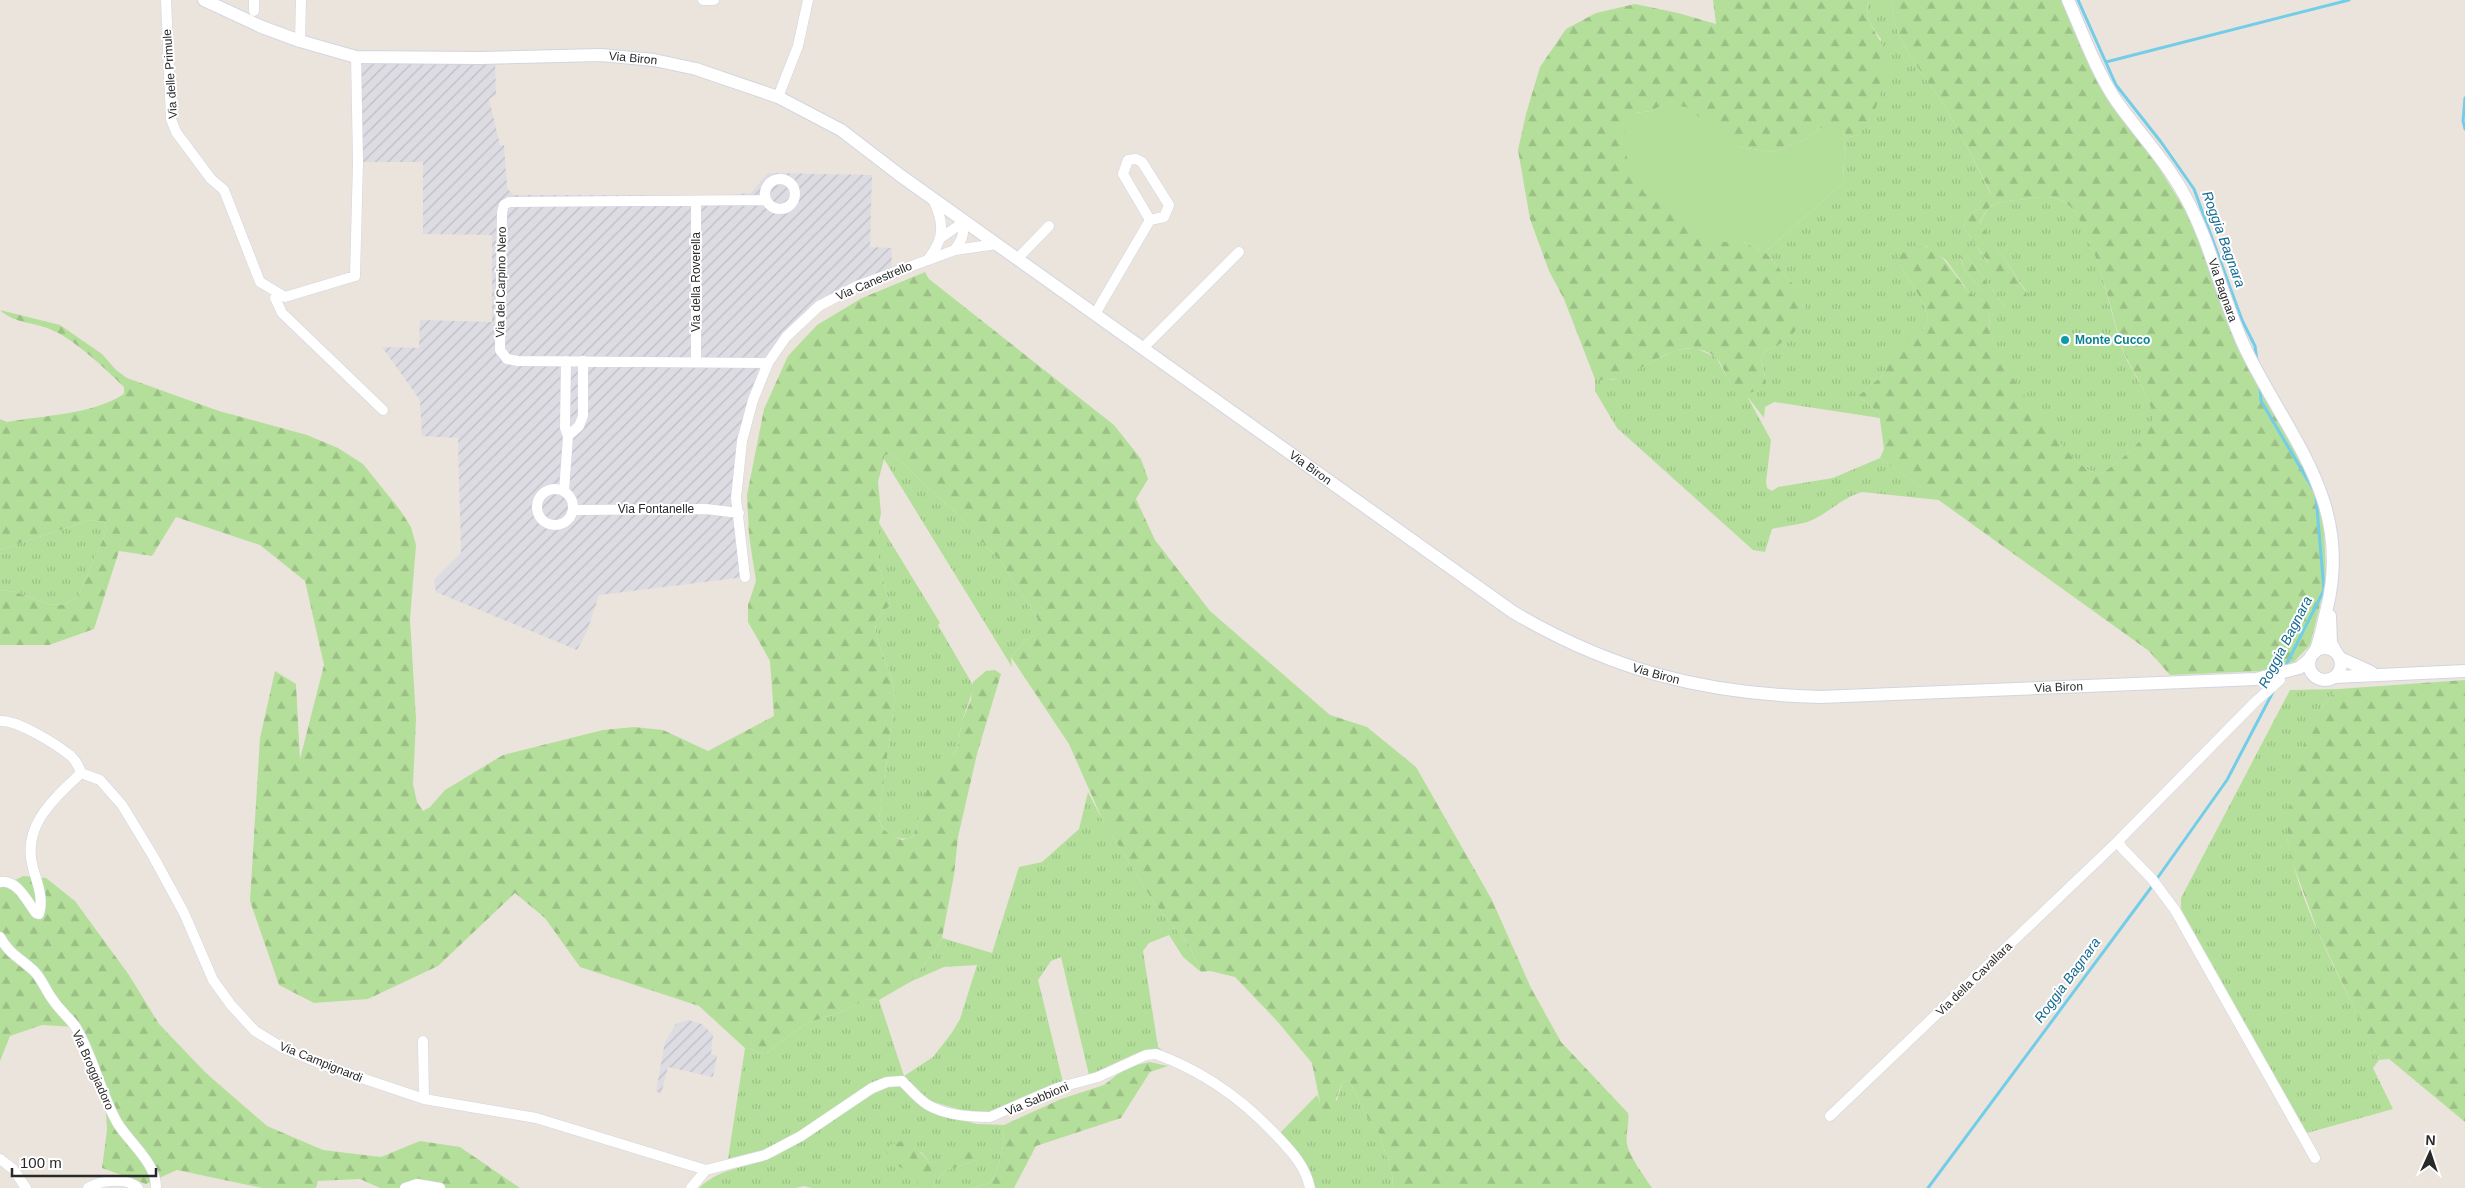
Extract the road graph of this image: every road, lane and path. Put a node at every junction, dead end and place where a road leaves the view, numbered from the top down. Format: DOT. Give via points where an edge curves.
graph roads {
  1 [pos="166,0"];
  2 [pos="204,0"];
  3 [pos="254,0"];
  4 [pos="301,0"];
  5 [pos="703,0"];
  6 [pos="714,0"];
  7 [pos="808,0"];
  8 [pos="2068,0"];
  9 [pos="254,11"];
  10 [pos="300,41"];
  11 [pos="356,57"];
  12 [pos="778,97"];
  13 [pos="932,196"];
  14 [pos="766,200"];
  15 [pos="696,202"];
  16 [pos="1150,220"];
  17 [pos="965,221"];
  18 [pos="1049,226"];
  19 [pos="942,237"];
  20 [pos="997,244"];
  21 [pos="955,250"];
  22 [pos="1239,252"];
  23 [pos="929,258"];
  24 [pos="1018,258"];
  25 [pos="277,294"];
  26 [pos="1095,314"];
  27 [pos="1143,348"];
  28 [pos="566,361"];
  29 [pos="583,361"];
  30 [pos="696,362"];
  31 [pos="768,363"];
  32 [pos="383,410"];
  33 [pos="568,436"];
  34 [pos="564,492"];
  35 [pos="573,510"];
  36 [pos="739,513"];
  37 [pos="746,578"];
  38 [pos="2330,598"];
  39 [pos="2312,655"];
  40 [pos="2338,655"];
  41 [pos="2465,671"];
  42 [pos="2376,674"];
  43 [pos="2314,676"];
  44 [pos="2334,677"];
  45 [pos="2260,679"];
  46 [pos="2280,680"];
  47 [pos="2255,702"];
  48 [pos="0,721"];
  49 [pos="81,773"];
  50 [pos="2118,842"];
  51 [pos="0,882"];
  52 [pos="0,936"];
  53 [pos="424,1041"];
  54 [pos="424,1099"];
  55 [pos="1830,1116"];
  56 [pos="2315,1158"];
  57 [pos="0,1159"];
  58 [pos="706,1170"];
  59 [pos="26,1188"];
  60 [pos="88,1188"];
  61 [pos="138,1188"];
  62 [pos="156,1188"];
  63 [pos="406,1188"];
  64 [pos="440,1188"];
  65 [pos="690,1188"];
  66 [pos="1310,1188"];
  1 -- 25 [label="street, Via delle Primule" via="171,119 176,132 224,190 260,282"];
  2 -- 10 [label="street, Via Biron"];
  3 -- 9 [label="street"];
  4 -- 10 [label="street"];
  5 -- 6 [label="street"];
  7 -- 12 [label="street" via="798,46"];
  8 -- 38 [label="street, Via Bagnara" via="2108,87 2186,197 2209,248 2236,329 2318,483 2334,559"];
  10 -- 11 [label="street, Via Biron"];
  11 -- 12 [label="street, Via Biron" via="601,55 646,59 696,69"];
  11 -- 25 [label="street" via="355,276 285,298"];
  12 -- 13 [label="street, Via Biron" via="841,130"];
  13 -- 17 [label="street, Via Biron"];
  13 -- 19 [label="street" via="940,213"];
  14 -- 15 [label="street, Via del Carpino Nero"];
  15 -- 28 [label="street, Via del Carpino Nero" via="517,200 504,205 500,350 508,359 518,361"];
  15 -- 30 [label="street, Via della Roverella"];
  16 -- 16 [label="street" via="1123,174 1128,160 1142,162 1169,205 1164,217"];
  16 -- 26 [label="street"];
  17 -- 19 [label="street"];
  17 -- 20 [label="street, Via Biron"];
  17 -- 21 [label="street" via="962,238"];
  18 -- 24 [label="street"];
  19 -- 23 [label="street"];
  20 -- 21 [label="street, Via Canestrello"];
  20 -- 24 [label="street, Via Biron"];
  21 -- 23 [label="street, Via Canestrello"];
  22 -- 27 [label="street"];
  23 -- 31 [label="street, Via Canestrello" via="857,286 819,306 786,337"];
  24 -- 26 [label="street, Via Biron"];
  25 -- 32 [label="street, Via delle Primule" via="275,298 282,313"];
  26 -- 27 [label="street, Via Biron"];
  27 -- 45 [label="street, Via Biron" via="1513,612 1613,661 1655,674 1698,686 1820,698"];
  28 -- 29 [label="street, Via del Carpino Nero"];
  28 -- 33 [label="street" via="565,428"];
  29 -- 30 [label="street, Via del Carpino Nero"];
  29 -- 33 [label="street" via="583,416 579,426"];
  30 -- 31 [label="street, Via del Carpino Nero"];
  31 -- 36 [label="street, Via Canestrello" via="742,440 736,498"];
  33 -- 34 [label="street"];
  34 -- 35 [label="street" via="571,499"];
  34 -- 35 [label="street" via="552,490 542,496 538,513 545,522 557,525 568,520"];
  35 -- 36 [label="street, Via Fontanelle" via="706,509"];
  36 -- 37 [label="street, Via Canestrello"];
  38 -- 39 [label="street, Via Bagnara"];
  38 -- 40 [label="street, Via Bagnara" via="2330,632"];
  39 -- 40 [label="street" via="2323,648"];
  39 -- 43 [label="street" via="2309,666"];
  39 -- 45 [label="street, Via Biron" via="2299,668"];
  40 -- 42 [label="street"];
  40 -- 44 [label="street" via="2340,668"];
  41 -- 42 [label="street"];
  42 -- 44 [label="street"];
  43 -- 44 [label="street" via="2323,680"];
  43 -- 46 [label="street, Via Biron"];
  45 -- 46 [label="street, Via Biron"];
  45 -- 47 [label="street"];
  46 -- 47 [label="street, Via della Cavallara"];
  47 -- 50 [label="street, Via della Cavallara"];
  48 -- 49 [label="street, Via Campignardi" via="7,720 39,736 72,757"];
  49 -- 51 [label="street" via="41,815 33,830 30,858 42,905 39,914 16,886 8,881"];
  49 -- 54 [label="street, Via Campignardi" via="100,780 122,804 184,913 213,980 254,1031 283,1048 326,1066"];
  50 -- 55 [label="street, Via della Cavallara"];
  50 -- 56 [label="street" via="2152,878 2175,910"];
  52 -- 62 [label="street, Via Broggiadoro" via="7,949 35,972 52,1000 75,1027 111,1111 142,1154 156,1180"];
  53 -- 54 [label="street"];
  54 -- 58 [label="street, Via Campignardi" via="536,1118"];
  57 -- 59 [label="street" via="13,1168"];
  58 -- 65 [label="street"];
  58 -- 66 [label="street, Via Sabbioni" via="765,1155 801,1136 872,1088 887,1082 902,1081 937,1109 990,1117 1057,1088 1098,1077 1146,1055 1156,1054 1216,1082 1247,1106 1301,1164"];
  60 -- 61 [label="street" via="103,1181"];
  63 -- 64 [label="street" via="417,1184"];
}
